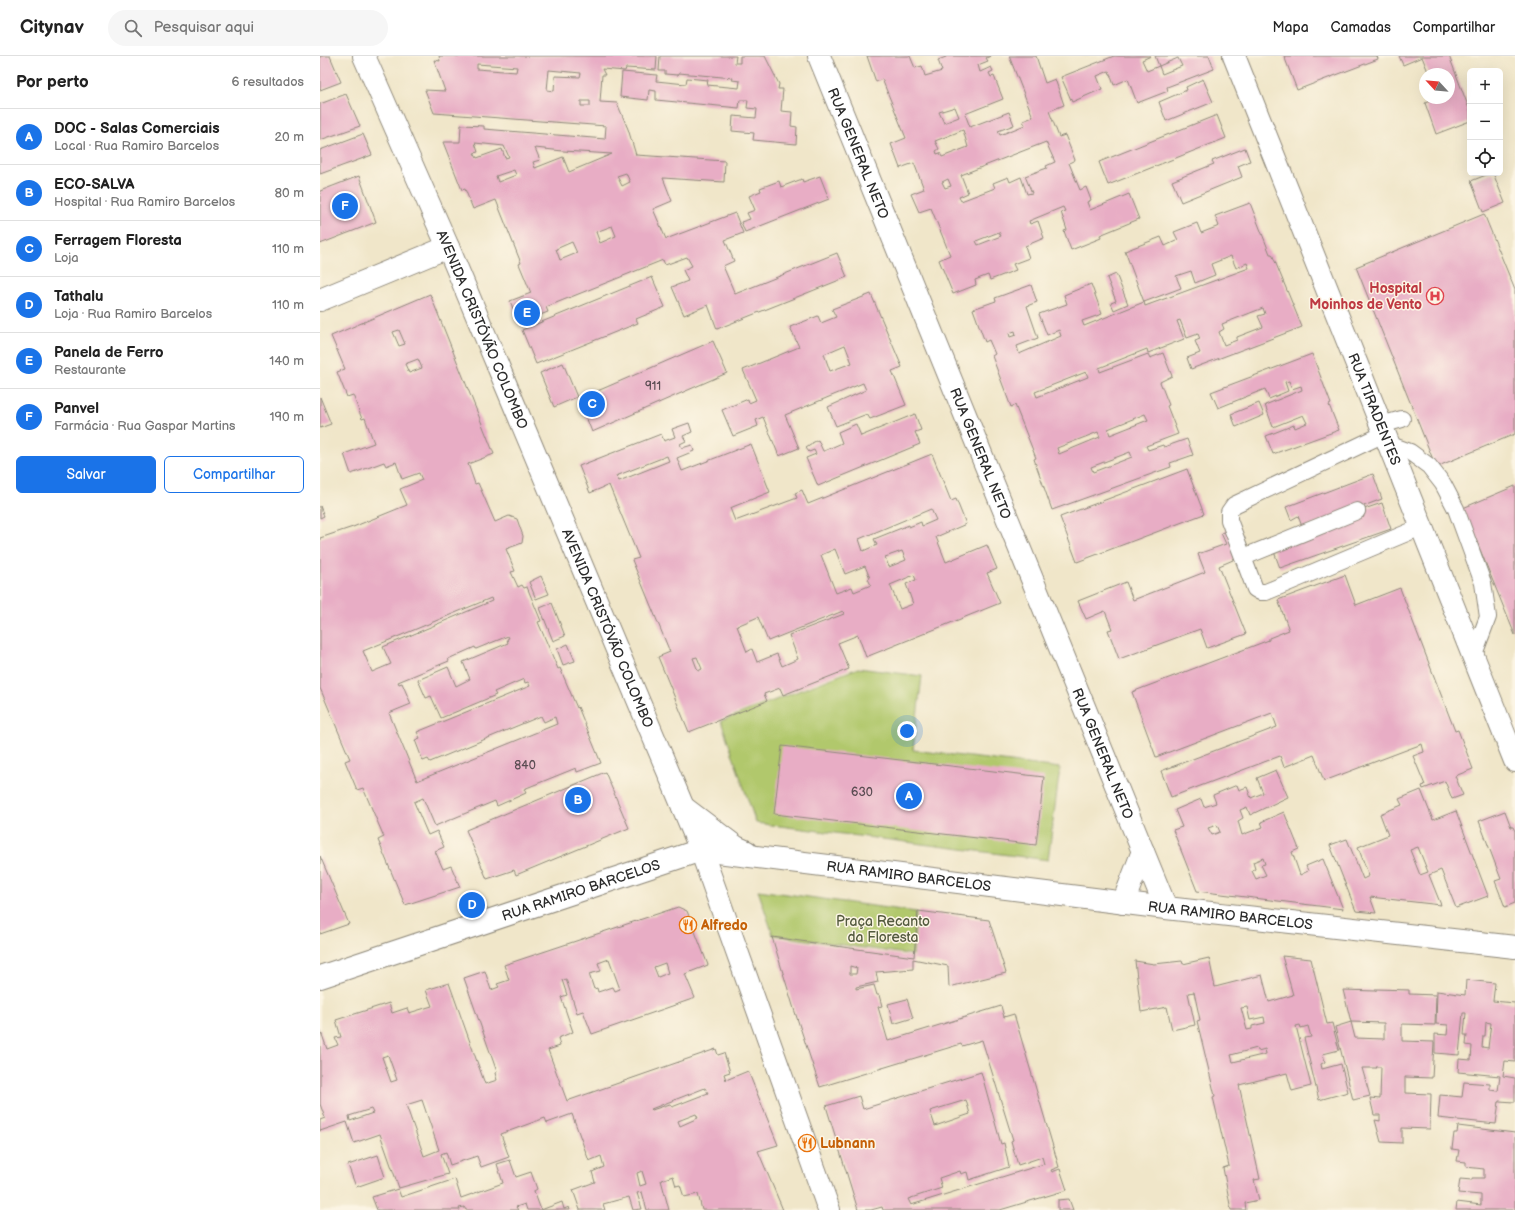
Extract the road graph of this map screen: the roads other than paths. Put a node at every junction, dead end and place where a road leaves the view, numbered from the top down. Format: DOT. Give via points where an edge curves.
graph roads {
  1 [pos="364,56"];
  2 [pos="819,56"];
  3 [pos="1234,56"];
  4 [pos="448,248"];
  5 [pos="320,300"];
  6 [pos="1402,419"];
  7 [pos="1384,434"];
  8 [pos="1357,511"];
  9 [pos="1421,527"];
  10 [pos="1244,557"];
  11 [pos="1474,657"];
  12 [pos="1515,761"];
  13 [pos="682,806"];
  14 [pos="701,850"];
  15 [pos="1143,851"];
  16 [pos="765,859"];
  17 [pos="1123,903"];
  18 [pos="1166,908"];
  19 [pos="1515,947"];
  20 [pos="320,977"];
  21 [pos="829,1210"];
  1 -- 4 [label="street, AVENIDA CRISTÓVÃO COLOMBO"];
  2 -- 15 [label="street, RUA GENERAL NETO"];
  3 -- 7 [label="street, RUA TIRADENTES"];
  4 -- 5 [label="street"];
  4 -- 13 [label="street, AVENIDA CRISTÓVÃO COLOMBO"];
  6 -- 7 [label="lane"];
  7 -- 9 [label="street, RUA TIRADENTES"];
  7 -- 10 [label="lane" via="1234,505 1229,512 1229,520"];
  7 -- 11 [label="lane" via="1429,466 1443,484 1456,509 1483,583 1488,617"];
  8 -- 10 [label="lane"];
  9 -- 10 [label="lane" via="1266,592 1255,589"];
  9 -- 11 [label="street, RUA TIRADENTES"];
  11 -- 12 [label="street, RUA TIRADENTES"];
  13 -- 14 [label="street, AVENIDA CRISTÓVÃO COLOMBO"];
  13 -- 16 [label="street" via="736,848"];
  14 -- 16 [label="street, RUA RAMIRO BARCELOS"];
  14 -- 20 [label="street, RUA RAMIRO BARCELOS"];
  14 -- 21 [label="street, AVENIDA CRISTÓVÃO COLOMBO"];
  15 -- 17 [label="street"];
  15 -- 18 [label="street, RUA GENERAL NETO"];
  16 -- 17 [label="street, RUA RAMIRO BARCELOS"];
  17 -- 18 [label="street, RUA RAMIRO BARCELOS"];
  18 -- 19 [label="street, RUA RAMIRO BARCELOS"];
}
